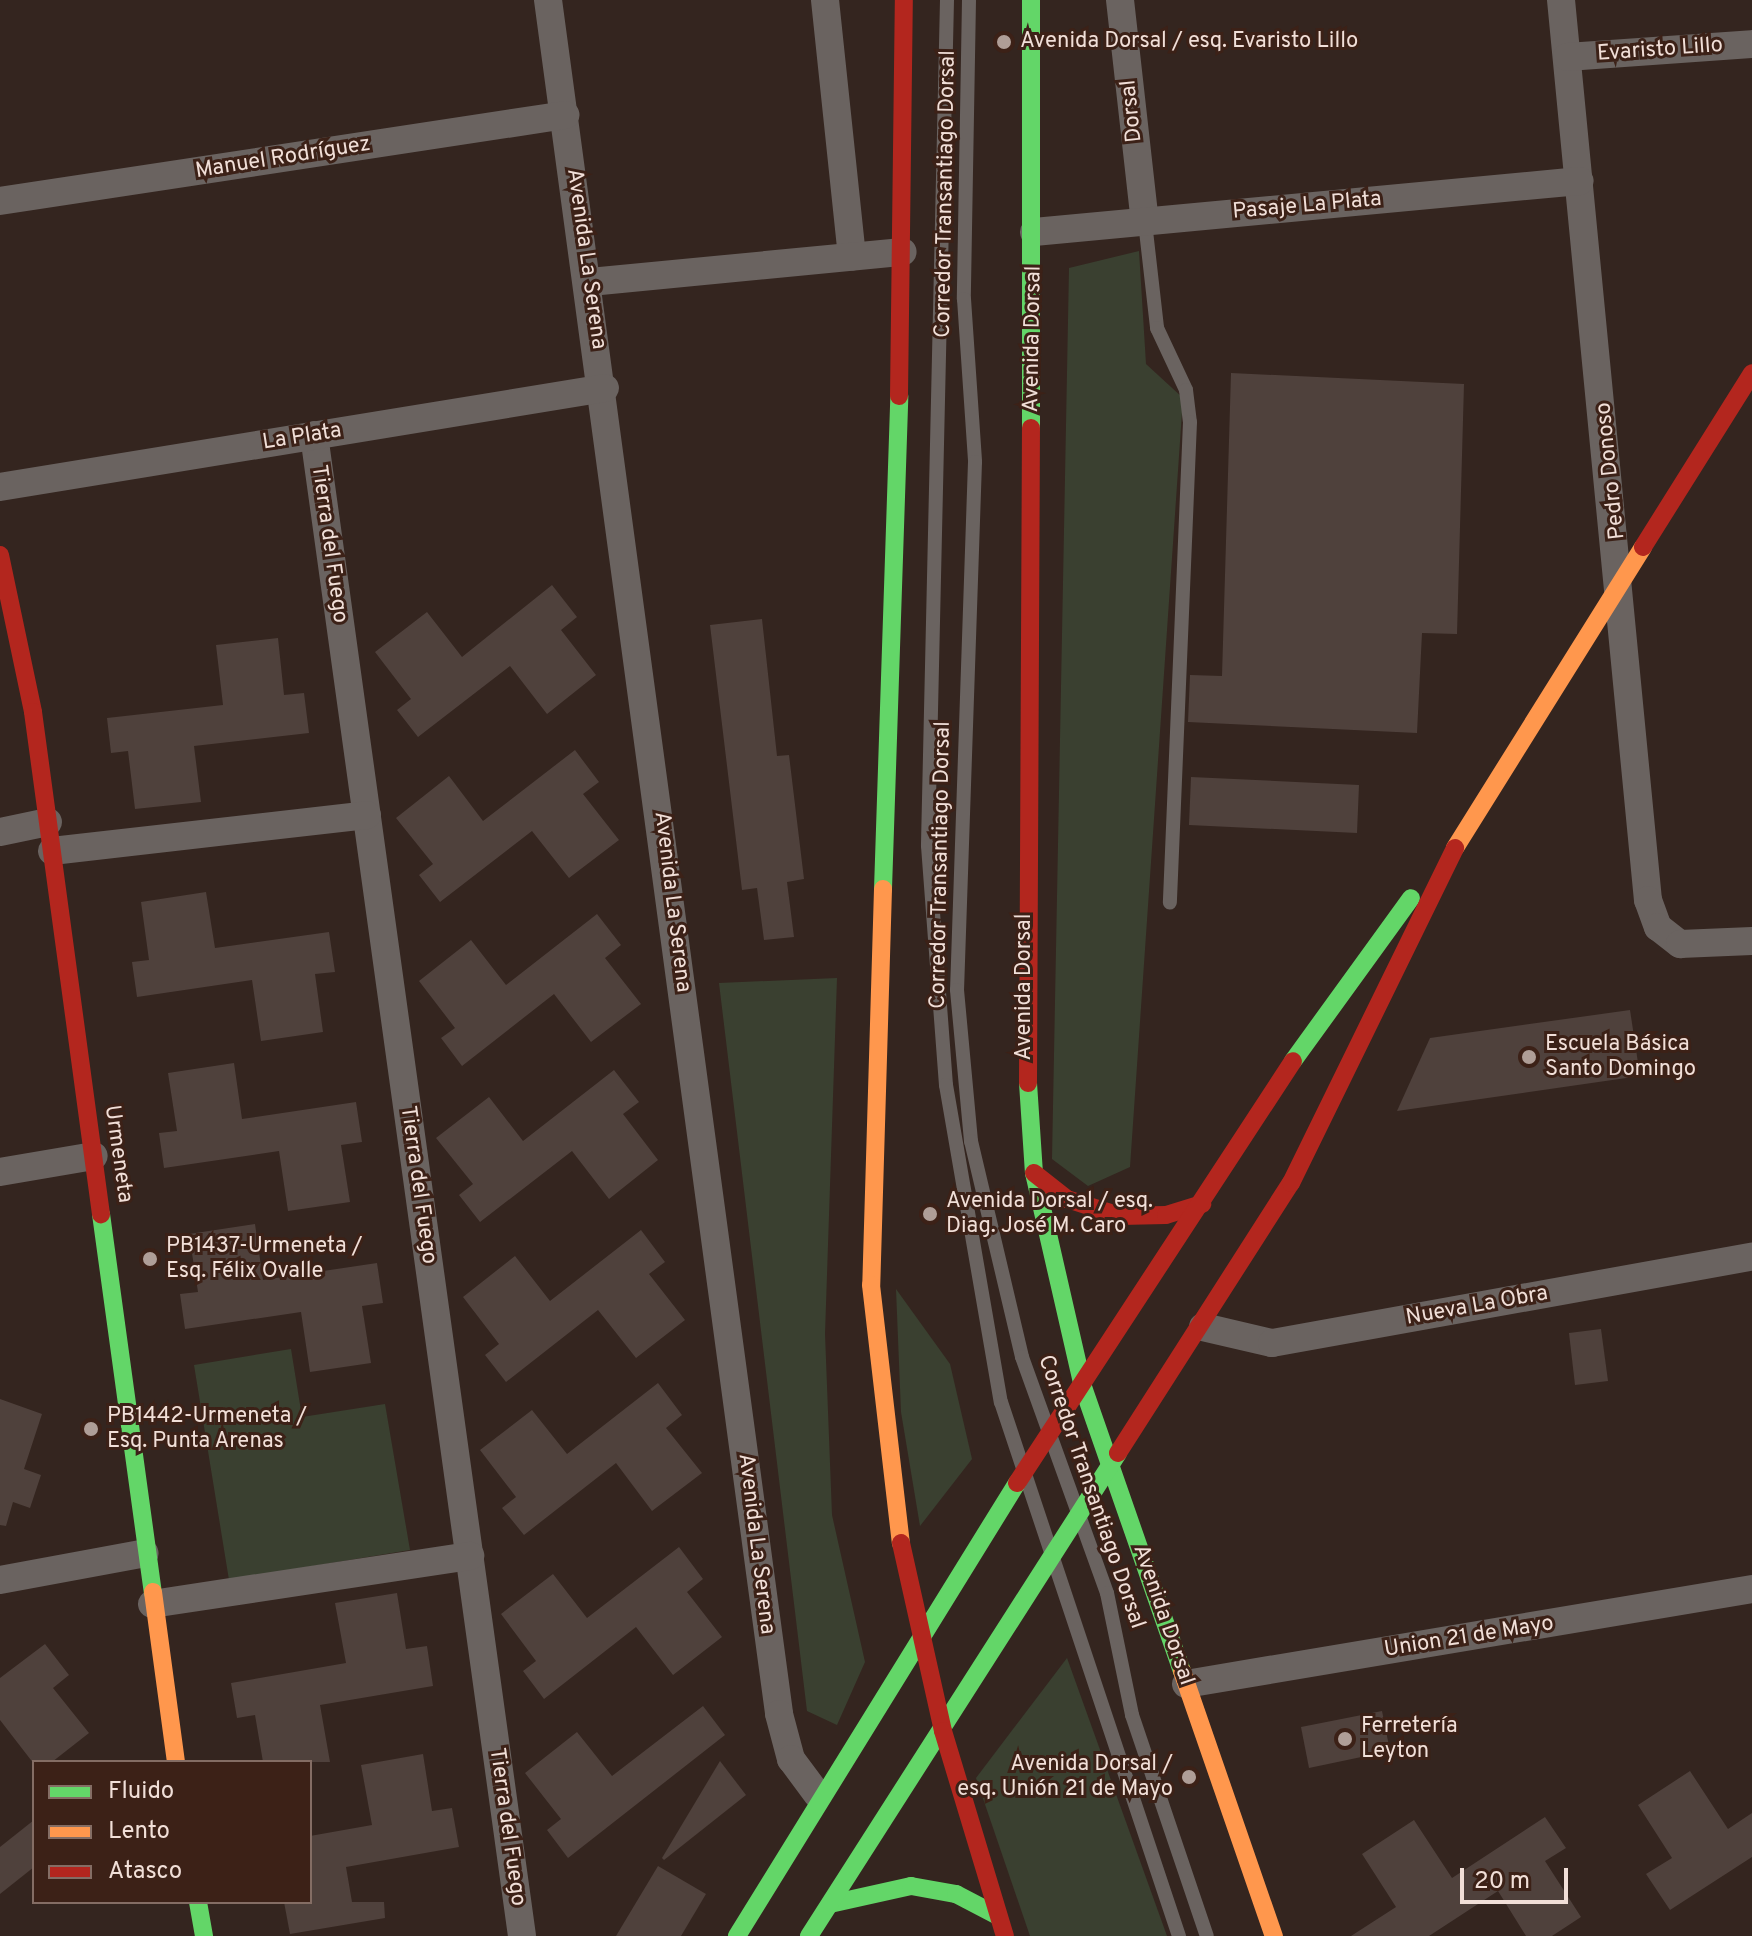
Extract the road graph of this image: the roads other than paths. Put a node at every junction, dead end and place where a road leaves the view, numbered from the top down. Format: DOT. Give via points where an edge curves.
graph roads {
  1 [pos="548,0"];
  2 [pos="825,0"];
  3 [pos="904,0"];
  4 [pos="947,0"];
  5 [pos="969,0"];
  6 [pos="1031,0"];
  7 [pos="1120,0"];
  8 [pos="1561,0"];
  9 [pos="1752,44"];
  10 [pos="1567,57"];
  11 [pos="565,115"];
  12 [pos="1580,181"];
  13 [pos="0,201"];
  14 [pos="1145,222"];
  15 [pos="1034,232"];
  16 [pos="903,252"];
  17 [pos="852,257"];
  18 [pos="590,282"];
  19 [pos="1752,373"];
  20 [pos="605,388"];
  21 [pos="314,435"];
  22 [pos="0,487"];
  23 [pos="0,555"];
  24 [pos="1622,580"];
  25 [pos="367,815"];
  26 [pos="48,822"];
  27 [pos="0,832"];
  28 [pos="1458,843"];
  29 [pos="52,851"];
  30 [pos="1170,903"];
  31 [pos="1752,941"];
  32 [pos="94,1156"];
  33 [pos="0,1172"];
  34 [pos="1034,1173"];
  35 [pos="1202,1204"];
  36 [pos="1752,1257"];
  37 [pos="1203,1327"];
  38 [pos="1083,1387"];
  39 [pos="1049,1440"];
  40 [pos="1112,1470"];
  41 [pos="1023,1478"];
  42 [pos="1079,1519"];
  43 [pos="145,1553"];
  44 [pos="470,1556"];
  45 [pos="1051,1562"];
  46 [pos="0,1580"];
  47 [pos="1752,1589"];
  48 [pos="152,1604"];
  49 [pos="920,1632"];
  50 [pos="1186,1684"];
  51 [pos="943,1731"];
  52 [pos="176,1760"];
  53 [pos="817,1794"];
  54 [pos="198,1904"];
  55 [pos="830,1904"];
  56 [pos="998,1916"];
  57 [pos="204,1936"];
  58 [pos="522,1936"];
  59 [pos="737,1936"];
  60 [pos="809,1936"];
  61 [pos="1005,1936"];
  62 [pos="1179,1936"];
  63 [pos="1207,1936"];
  64 [pos="1274,1936"];
  1 -- 11 [label="street, Avenida La Serena"];
  2 -- 17 [label="street"];
  3 -- 16 [label="main road"];
  4 -- 41 [label="lane, Corredor Transantiago Dorsal" via="928,846 954,1146 995,1373"];
  5 -- 39 [label="lane, Corredor Transantiago Dorsal" via="964,299 975,462 957,990 984,1207"];
  6 -- 15 [label="main road, Avenida Dorsal"];
  7 -- 14 [label="street, Dorsal"];
  8 -- 10 [label="street, Pedro Donoso"];
  9 -- 10 [label="street, Evaristo Lillo"];
  10 -- 12 [label="street, Pedro Donoso"];
  11 -- 13 [label="street, Manuel Rodríguez"];
  11 -- 18 [label="street, Avenida La Serena"];
  12 -- 14 [label="street, Pasaje La Plata"];
  12 -- 24 [label="street, Pedro Donoso"];
  14 -- 15 [label="street, Pasaje La Plata"];
  14 -- 30 [label="lane" via="1157,328 1186,390 1190,422"];
  15 -- 34 [label="main road, Avenida Dorsal" via="1023,1015"];
  16 -- 17 [label="street"];
  16 -- 49 [label="main road" via="870,1194 877,1374"];
  17 -- 18 [label="street"];
  18 -- 20 [label="street, Avenida La Serena"];
  19 -- 24 [label="main road"];
  20 -- 21 [label="street, La Plata"];
  20 -- 53 [label="street, Avenida La Serena" via="779,1714 791,1759"];
  21 -- 22 [label="street, La Plata"];
  21 -- 25 [label="street, Tierra del Fuego"];
  23 -- 26 [label="main road, Urmeneta"];
  24 -- 28 [label="main road"];
  24 -- 31 [label="street, Pedro Donoso" via="1648,900 1668,937 1693,947"];
  25 -- 29 [label="street"];
  25 -- 44 [label="street, Tierra del Fuego"];
  26 -- 27 [label="street"];
  26 -- 29 [label="main road, Urmeneta"];
  28 -- 35 [label="main road" via="1346,980"];
  28 -- 37 [label="main road" via="1308,1152"];
  29 -- 32 [label="main road, Urmeneta"];
  32 -- 33 [label="street"];
  32 -- 43 [label="main road, Urmeneta"];
  34 -- 35 [label="main road" via="1067,1199 1120,1216 1166,1215"];
  34 -- 38 [label="main road, Avenida Dorsal"];
  35 -- 38 [label="main road"];
  36 -- 37 [label="street, Nueva La Obra" via="1272,1343"];
  37 -- 40 [label="main road"];
  38 -- 39 [label="main road"];
  38 -- 40 [label="main road, Avenida Dorsal"];
  39 -- 41 [label="main road"];
  39 -- 42 [label="lane, Corredor Transantiago Dorsal"];
  40 -- 42 [label="main road"];
  40 -- 50 [label="main road, Avenida Dorsal"];
  41 -- 45 [label="lane, Corredor Transantiago Dorsal"];
  41 -- 49 [label="main road"];
  42 -- 45 [label="main road"];
  42 -- 63 [label="lane, Corredor Transantiago Dorsal" via="1114,1616 1139,1739"];
  43 -- 46 [label="street"];
  43 -- 48 [label="main road, Urmeneta"];
  44 -- 48 [label="street"];
  44 -- 58 [label="street, Tierra del Fuego"];
  45 -- 51 [label="main road"];
  45 -- 62 [label="lane, Corredor Transantiago Dorsal"];
  47 -- 50 [label="street, Union 21 de Mayo"];
  48 -- 52 [label="main road, Urmeneta"];
  49 -- 51 [label="main road"];
  49 -- 53 [label="main road"];
  50 -- 64 [label="main road, Avenida Dorsal"];
  51 -- 55 [label="main road"];
  51 -- 56 [label="main road"];
  53 -- 59 [label="main road"];
  54 -- 57 [label="main road"];
  55 -- 56 [label="main road" via="911,1886 956,1894"];
  55 -- 60 [label="main road"];
  56 -- 61 [label="main road"];
}
